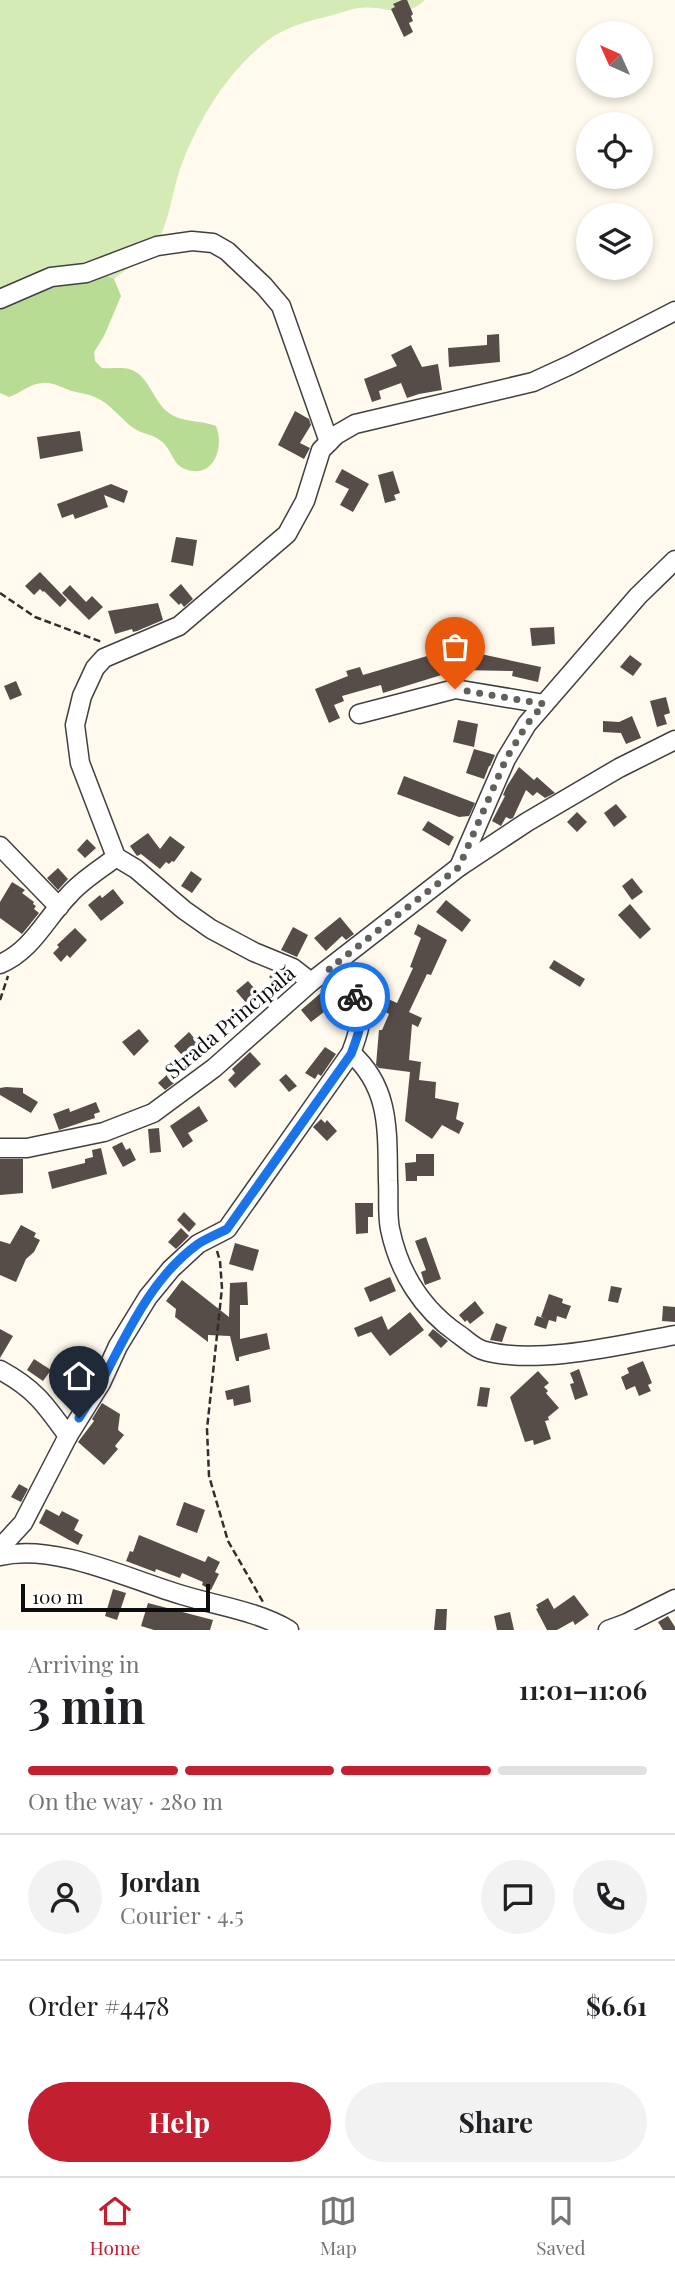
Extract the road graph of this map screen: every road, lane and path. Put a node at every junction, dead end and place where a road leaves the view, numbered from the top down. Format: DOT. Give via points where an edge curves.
graph roads {
  1 [pos="0,299"];
  2 [pos="675,311"];
  3 [pos="329,442"];
  4 [pos="675,560"];
  5 [pos="0,593"];
  6 [pos="125,650"];
  7 [pos="544,704"];
  8 [pos="359,714"];
  9 [pos="675,740"];
  10 [pos="0,846"];
  11 [pos="116,857"];
  12 [pos="459,867"];
  13 [pos="59,907"];
  14 [pos="6,962"];
  15 [pos="329,969"];
  16 [pos="311,982"];
  17 [pos="0,1000"];
  18 [pos="351,1054"];
  19 [pos="0,1149"];
  20 [pos="212,1237"];
  21 [pos="675,1335"];
  22 [pos="0,1370"];
  23 [pos="68,1436"];
  24 [pos="0,1548"];
  25 [pos="0,1556"];
  26 [pos="675,1599"];
  27 [pos="273,1620"];
  28 [pos="289,1630"];
  29 [pos="608,1630"];
  1 -- 3 [label="street" via="51,277 86,273 157,246 192,240 213,243 227,251 281,306"];
  2 -- 3 [label="street" via="533,382 355,424"];
  3 -- 6 [label="street" via="321,450 305,501 287,534 179,626"];
  4 -- 7 [label="street, Strada Principală"];
  5 -- 6 [label="path" via="35,617"];
  6 -- 11 [label="street" via="104,658 96,668 75,725 80,763"];
  7 -- 8 [label="street" via="455,689"];
  7 -- 12 [label="street, Strada Principală" via="506,759"];
  9 -- 12 [label="street, Strada Principală" via="527,822"];
  10 -- 13 [label="street"];
  11 -- 13 [label="street"];
  11 -- 16 [label="street" via="211,929 293,968"];
  12 -- 15 [label="street, Strada Principală"];
  13 -- 14 [label="street"];
  14 -- 17 [label="path"];
  15 -- 16 [label="street, Strada Principală"];
  15 -- 18 [label="street" via="358,1000 361,1017"];
  16 -- 19 [label="street, Strada Principală" via="214,1068 153,1113 104,1132"];
  18 -- 20 [label="street" via="227,1229"];
  18 -- 21 [label="street" via="364,1065 387,1118 389,1227 400,1266 421,1301 449,1327 482,1351 522,1356"];
  20 -- 23 [label="street" via="171,1269 148,1297"];
  20 -- 27 [label="path" via="222,1288 207,1429 209,1476 228,1541"];
  22 -- 23 [label="street" via="39,1396"];
  23 -- 24 [label="street" via="23,1523"];
  25 -- 27 [label="street" via="38,1553 93,1565"];
  26 -- 29 [label="street"];
  27 -- 28 [label="street"];
}
